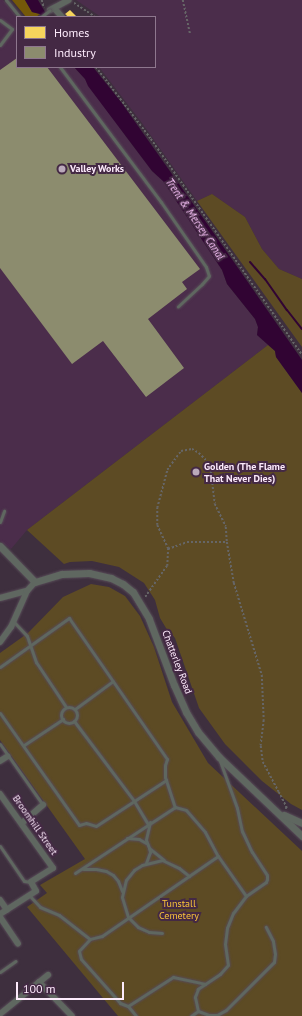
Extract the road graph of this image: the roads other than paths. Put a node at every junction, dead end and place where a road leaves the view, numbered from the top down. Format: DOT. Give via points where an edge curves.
graph roads {
  1 [pos="6,0"];
  2 [pos="69,0"];
  3 [pos="52,10"];
  4 [pos="19,16"];
  5 [pos="43,16"];
  6 [pos="61,16"];
  7 [pos="0,20"];
  8 [pos="12,29"];
  9 [pos="16,30"];
  10 [pos="0,45"];
  11 [pos="61,68"];
  12 [pos="178,306"];
  13 [pos="4,510"];
  14 [pos="0,522"];
  15 [pos="0,546"];
  16 [pos="35,582"];
  17 [pos="27,591"];
  18 [pos="0,598"];
  19 [pos="14,622"];
  20 [pos="0,642"];
  21 [pos="30,645"];
  22 [pos="0,666"];
  23 [pos="114,681"];
  24 [pos="66,708"];
  25 [pos="75,709"];
  26 [pos="0,713"];
  27 [pos="63,719"];
  28 [pos="74,721"];
  29 [pos="0,744"];
  30 [pos="24,745"];
  31 [pos="8,756"];
  32 [pos="219,757"];
  33 [pos="0,761"];
  34 [pos="166,780"];
  35 [pos="0,794"];
  36 [pos="134,801"];
  37 [pos="43,805"];
  38 [pos="175,807"];
  39 [pos="278,812"];
  40 [pos="149,823"];
  41 [pos="302,823"];
  42 [pos="22,824"];
  43 [pos="302,836"];
  44 [pos="126,838"];
  45 [pos="0,846"];
  46 [pos="148,846"];
  47 [pos="218,856"];
  48 [pos="168,862"];
  49 [pos="146,863"];
  50 [pos="80,869"];
  51 [pos="75,873"];
  52 [pos="189,876"];
  53 [pos="31,882"];
  54 [pos="122,893"];
  55 [pos="29,895"];
  56 [pos="246,896"];
  57 [pos="0,900"];
  58 [pos="7,910"];
  59 [pos="0,914"];
  60 [pos="0,917"];
  61 [pos="128,917"];
  62 [pos="266,927"];
  63 [pos="162,933"];
  64 [pos="90,939"];
  65 [pos="18,944"];
  66 [pos="16,961"];
  67 [pos="0,972"];
  68 [pos="48,975"];
  69 [pos="40,982"];
  70 [pos="205,984"];
  71 [pos="128,1006"];
  72 [pos="198,1011"];
  73 [pos="0,1014"];
  74 [pos="72,1016"];
  75 [pos="136,1016"];
  76 [pos="191,1016"];
  1 -- 4 [label="lane"];
  2 -- 3 [label="street"];
  3 -- 5 [label="lane, bridge"];
  3 -- 6 [label="street"];
  7 -- 8 [label="lane"];
  8 -- 9 [label="lane"];
  8 -- 10 [label="lane"];
  11 -- 12 [label="lane" via="206,267 209,276"];
  13 -- 14 [label="lane"];
  15 -- 16 [label="street"];
  16 -- 17 [label="street"];
  16 -- 32 [label="street, Chatterley Road" via="62,574 89,573 123,584 140,600 186,712 198,732"];
  17 -- 18 [label="street"];
  17 -- 19 [label="street"];
  19 -- 20 [label="street"];
  19 -- 21 [label="lane" via="27,636"];
  21 -- 22 [label="lane"];
  21 -- 23 [label="lane" via="69,618"];
  21 -- 24 [label="lane" via="36,662"];
  23 -- 25 [label="lane"];
  23 -- 34 [label="lane" via="167,758"];
  24 -- 25 [label="lane"];
  24 -- 27 [label="lane" via="62,712"];
  25 -- 28 [label="lane" via="77,717"];
  26 -- 30 [label="lane"];
  27 -- 28 [label="lane" via="68,722"];
  27 -- 30 [label="lane"];
  28 -- 36 [label="lane"];
  29 -- 31 [label="lane"];
  30 -- 36 [label="lane" via="79,825 91,823 96,826"];
  31 -- 33 [label="street"];
  31 -- 37 [label="lane"];
  32 -- 39 [label="street, Chatterley Road"];
  32 -- 56 [label="lane" via="221,769 238,808 242,831 267,875 266,882"];
  34 -- 36 [label="lane"];
  34 -- 38 [label="lane"];
  35 -- 42 [label="street, Broomhill Street"];
  36 -- 40 [label="lane"];
  37 -- 42 [label="street"];
  38 -- 40 [label="lane"];
  38 -- 47 [label="lane" via="186,810 205,832"];
  39 -- 41 [label="street, Chatterley Road"];
  39 -- 43 [label="street, Chatterley Road"];
  40 -- 44 [label="lane"];
  40 -- 46 [label="lane" via="146,835"];
  42 -- 53 [label="street, Broomhill Street" via="53,868"];
  44 -- 46 [label="lane" via="143,840"];
  44 -- 50 [label="lane"];
  45 -- 53 [label="lane" via="24,881"];
  46 -- 48 [label="lane"];
  46 -- 49 [label="lane" via="150,852"];
  47 -- 52 [label="lane"];
  47 -- 56 [label="lane"];
  48 -- 49 [label="lane" via="162,860"];
  48 -- 52 [label="lane"];
  49 -- 54 [label="lane" via="134,870 126,880"];
  50 -- 51 [label="lane"];
  50 -- 54 [label="lane" via="106,871 113,875"];
  52 -- 61 [label="lane"];
  53 -- 55 [label="street" via="36,891"];
  54 -- 61 [label="lane"];
  55 -- 58 [label="street"];
  55 -- 64 [label="lane" via="40,907 59,914"];
  56 -- 70 [label="lane" via="233,913 227,928 227,968"];
  57 -- 58 [label="street"];
  58 -- 59 [label="street"];
  60 -- 65 [label="street"];
  61 -- 63 [label="lane" via="138,927 149,932"];
  61 -- 64 [label="lane" via="102,936"];
  62 -- 72 [label="lane" via="273,941 274,962 226,1010 217,1015"];
  64 -- 71 [label="lane" via="79,950 81,959 120,1003"];
  66 -- 67 [label="lane"];
  68 -- 69 [label="street"];
  69 -- 73 [label="street"];
  69 -- 74 [label="street"];
  70 -- 71 [label="lane" via="173,977"];
  70 -- 72 [label="lane" via="198,989"];
  71 -- 75 [label="lane"];
  72 -- 76 [label="lane"];
}
